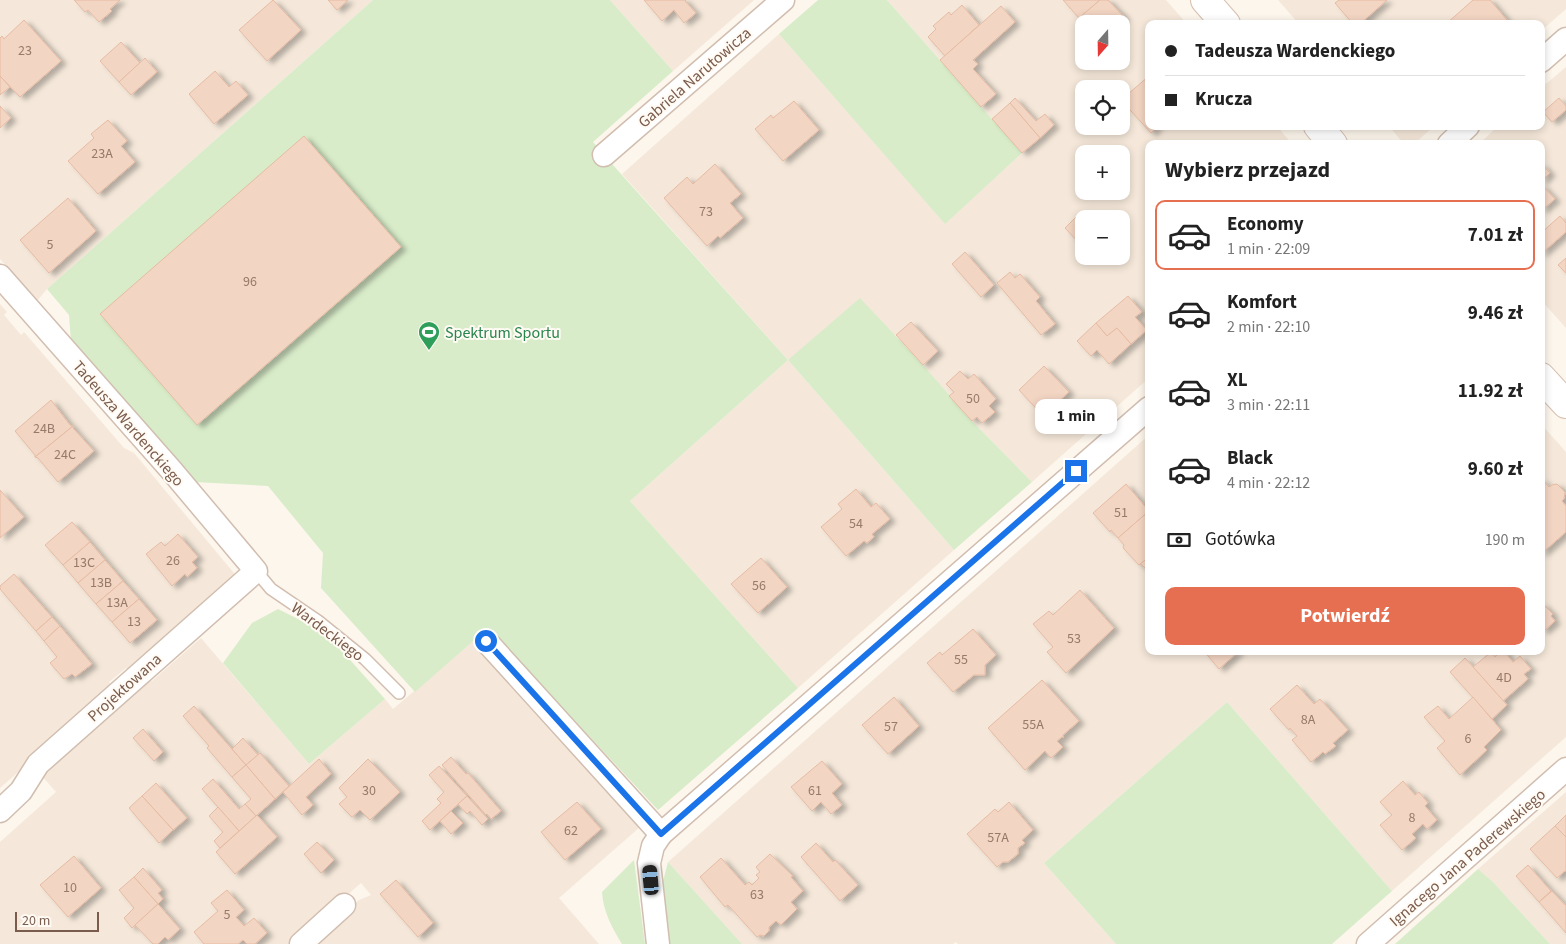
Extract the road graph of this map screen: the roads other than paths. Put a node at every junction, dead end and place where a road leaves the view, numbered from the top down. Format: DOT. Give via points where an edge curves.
graph roads {
  1 [pos="784,0"];
  2 [pos="1205,0"];
  3 [pos="1222,20"];
  4 [pos="1566,39"];
  5 [pos="1545,57"];
  6 [pos="1321,130"];
  7 [pos="1464,130"];
  8 [pos="1330,140"];
  9 [pos="1453,140"];
  10 [pos="604,155"];
  11 [pos="0,276"];
  12 [pos="1545,381"];
  13 [pos="1566,404"];
  14 [pos="1145,411"];
  15 [pos="256,571"];
  16 [pos="486,641"];
  17 [pos="399,694"];
  18 [pos="1566,769"];
  19 [pos="0,810"];
  20 [pos="661,834"];
  21 [pos="344,906"];
  22 [pos="301,944"];
  23 [pos="658,944"];
  24 [pos="1368,944"];
  1 -- 10 [label="street, Gabriela Narutowicza"];
  2 -- 3 [label="street"];
  4 -- 5 [label="street"];
  6 -- 8 [label="street"];
  7 -- 9 [label="street"];
  11 -- 15 [label="street, Tadeusza Wardenckiego"];
  12 -- 13 [label="street"];
  14 -- 20 [label="street"];
  15 -- 17 [label="lane, Wardeckiego" via="271,589 365,659"];
  15 -- 19 [label="street, Projektowana" via="38,764 21,791"];
  16 -- 20 [label="street"];
  18 -- 24 [label="street, Ignacego Jana Paderewskiego"];
  20 -- 23 [label="street" via="653,846 649,862"];
  21 -- 22 [label="street"];
}
